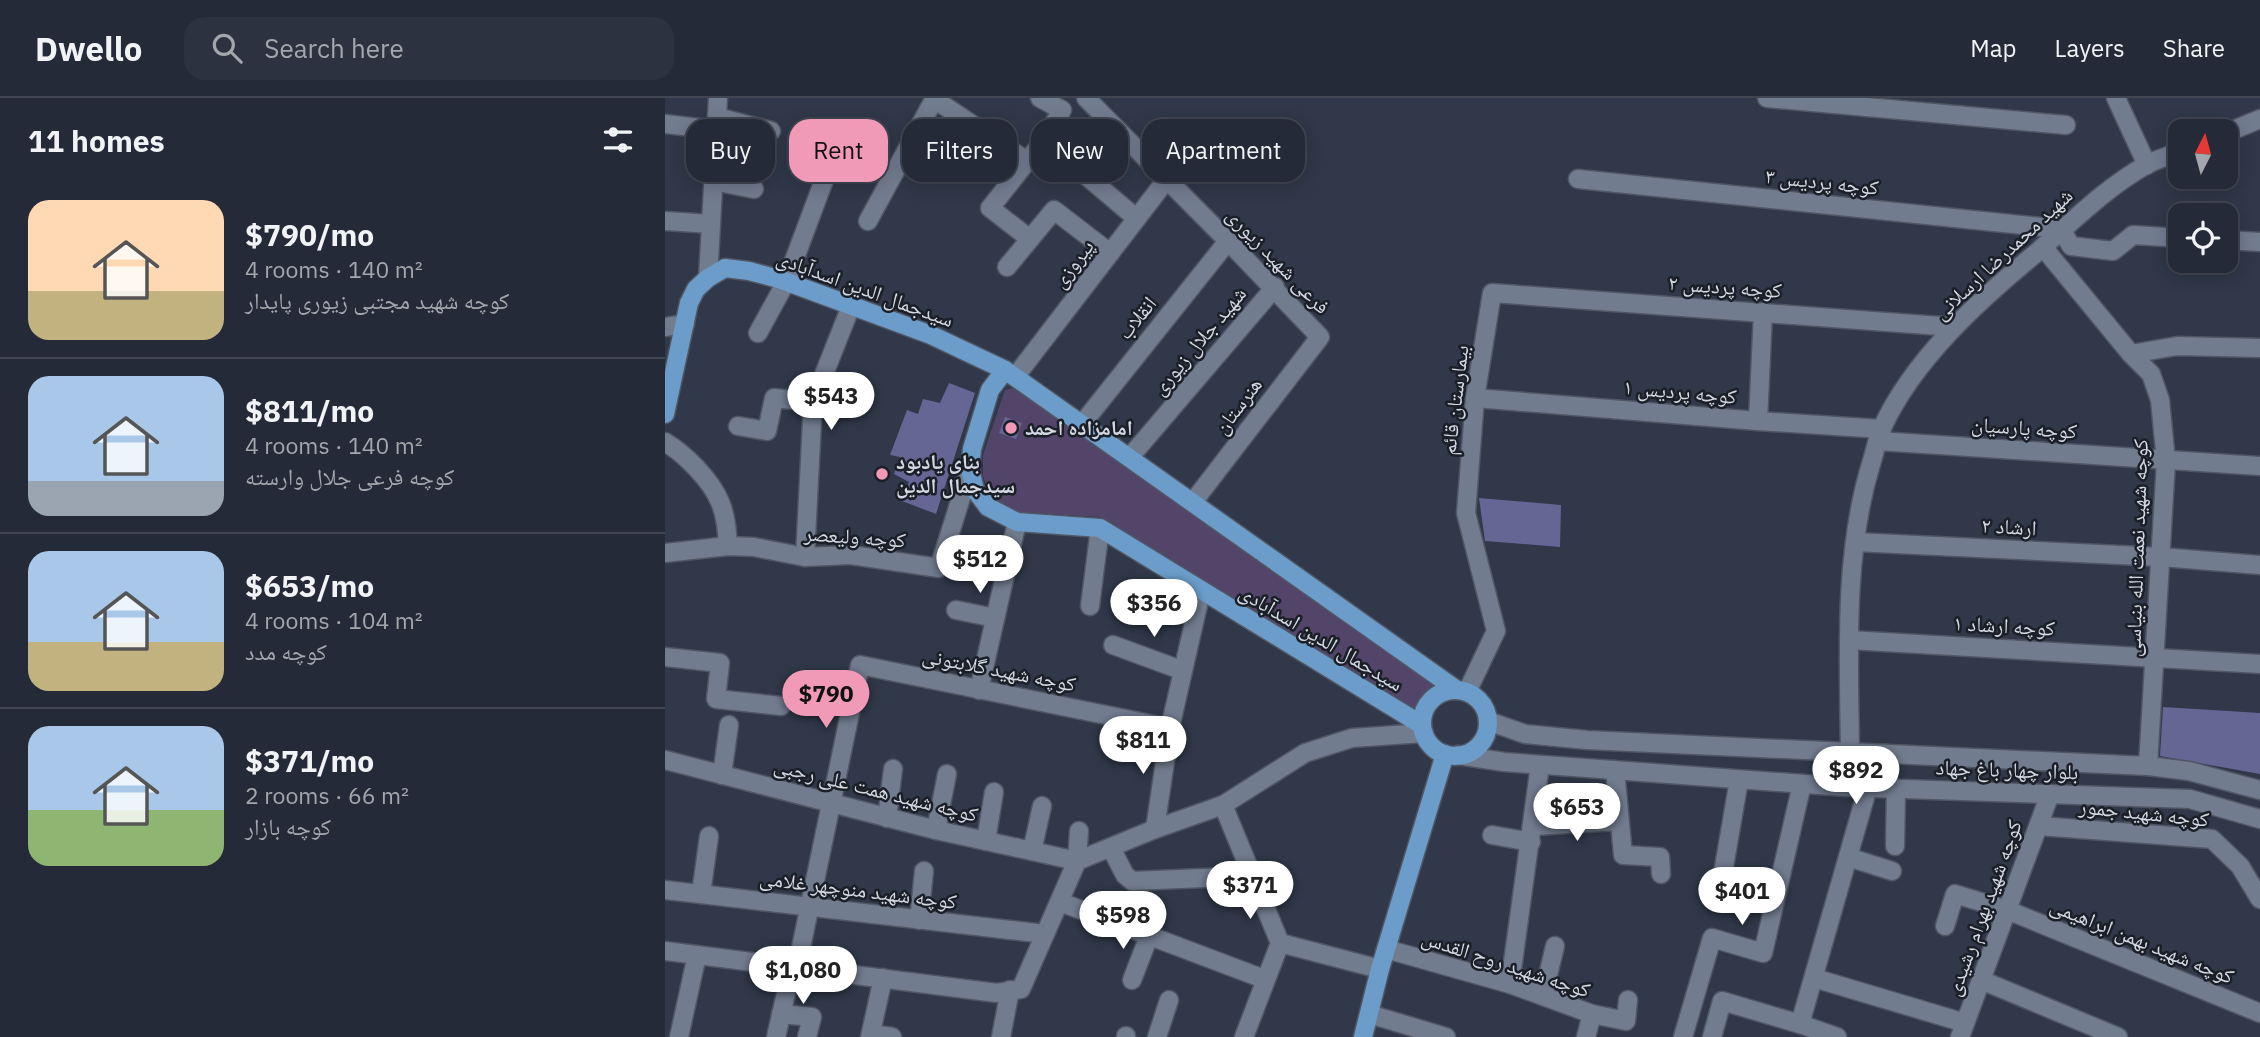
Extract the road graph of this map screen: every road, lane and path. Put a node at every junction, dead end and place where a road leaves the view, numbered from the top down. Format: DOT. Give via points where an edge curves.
graph roads {
  1 [pos="718,98"];
  2 [pos="1040,98"];
  3 [pos="1086,98"];
  4 [pos="1767,98"];
  5 [pos="2116,98"];
  6 [pos="935,99"];
  7 [pos="1932,105"];
  8 [pos="716,119"];
  9 [pos="1057,119"];
  10 [pos="2260,119"];
  11 [pos="665,124"];
  12 [pos="686,124"];
  13 [pos="2066,125"];
  14 [pos="2238,128"];
  15 [pos="1142,154"];
  16 [pos="1031,156"];
  17 [pos="2168,156"];
  18 [pos="1027,161"];
  19 [pos="2147,165"];
  20 [pos="1578,179"];
  21 [pos="713,182"];
  22 [pos="718,182"];
  23 [pos="823,182"];
  24 [pos="1094,182"];
  25 [pos="1165,182"];
  26 [pos="1170,182"];
  27 [pos="754,189"];
  28 [pos="1136,218"];
  29 [pos="665,221"];
  30 [pos="868,221"];
  31 [pos="711,224"];
  32 [pos="2061,229"];
  33 [pos="2168,237"];
  34 [pos="1030,239"];
  35 [pos="1229,241"];
  36 [pos="2238,241"];
  37 [pos="2260,242"];
  38 [pos="2043,247"];
  39 [pos="1110,253"];
  40 [pos="1007,267"];
  41 [pos="708,278"];
  42 [pos="786,282"];
  43 [pos="1274,288"];
  44 [pos="1492,293"];
  45 [pos="851,306"];
  46 [pos="1763,312"];
  47 [pos="685,324"];
  48 [pos="665,327"];
  49 [pos="1954,327"];
  50 [pos="758,332"];
  51 [pos="1319,337"];
  52 [pos="2260,348"];
  53 [pos="2131,354"];
  54 [pos="1010,374"];
  55 [pos="1475,398"];
  56 [pos="813,402"];
  57 [pos="665,414"];
  58 [pos="1758,421"];
  59 [pos="1082,424"];
  60 [pos="738,426"];
  61 [pos="1880,435"];
  62 [pos="665,442"];
  63 [pos="1130,457"];
  64 [pos="2166,461"];
  65 [pos="2260,466"];
  66 [pos="970,469"];
  67 [pos="1193,502"];
  68 [pos="1017,522"];
  69 [pos="1100,528"];
  70 [pos="1855,542"];
  71 [pos="728,546"];
  72 [pos="665,552"];
  73 [pos="805,557"];
  74 [pos="2161,557"];
  75 [pos="2260,565"];
  76 [pos="1201,592"];
  77 [pos="1090,606"];
  78 [pos="956,610"];
  79 [pos="995,618"];
  80 [pos="1849,640"];
  81 [pos="1113,645"];
  82 [pos="665,657"];
  83 [pos="2156,658"];
  84 [pos="2260,664"];
  85 [pos="1181,670"];
  86 [pos="979,690"];
  87 [pos="1462,691"];
  88 [pos="781,706"];
  89 [pos="1488,721"];
  90 [pos="729,726"];
  91 [pos="1170,728"];
  92 [pos="1423,729"];
  93 [pos="1850,753"];
  94 [pos="1451,755"];
  95 [pos="665,760"];
  96 [pos="1540,765"];
  97 [pos="2148,766"];
  98 [pos="893,769"];
  99 [pos="1615,770"];
  100 [pos="947,774"];
  101 [pos="722,775"];
  102 [pos="1739,780"];
  103 [pos="1802,784"];
  104 [pos="1868,787"];
  105 [pos="1896,788"];
  106 [pos="2260,790"];
  107 [pos="994,792"];
  108 [pos="2050,794"];
  109 [pos="830,803"];
  110 [pos="1223,805"];
  111 [pos="1042,806"];
  112 [pos="887,818"];
  113 [pos="2260,819"];
  114 [pos="1618,821"];
  115 [pos="2039,826"];
  116 [pos="1155,829"];
  117 [pos="936,830"];
  118 [pos="1079,831"];
  119 [pos="1532,834"];
  120 [pos="1492,835"];
  121 [pos="709,836"];
  122 [pos="986,841"];
  123 [pos="1895,846"];
  124 [pos="1111,848"];
  125 [pos="1032,851"];
  126 [pos="1848,857"];
  127 [pos="1077,861"];
  128 [pos="1892,871"];
  129 [pos="924,872"];
  130 [pos="1661,874"];
  131 [pos="1252,876"];
  132 [pos="665,890"];
  133 [pos="1720,890"];
  134 [pos="2259,893"];
  135 [pos="701,894"];
  136 [pos="1060,902"];
  137 [pos="809,907"];
  138 [pos="2007,911"];
  139 [pos="919,920"];
  140 [pos="1945,926"];
  141 [pos="1045,934"];
  142 [pos="1149,936"];
  143 [pos="1280,943"];
  144 [pos="1555,946"];
  145 [pos="1386,949"];
  146 [pos="665,951"];
  147 [pos="697,955"];
  148 [pos="794,967"];
  149 [pos="1380,970"];
  150 [pos="883,978"];
  151 [pos="1814,978"];
  152 [pos="1264,979"];
  153 [pos="1132,980"];
  154 [pos="1981,980"];
  155 [pos="1510,984"];
  156 [pos="1010,990"];
  157 [pos="1543,996"];
  158 [pos="1169,1000"];
  159 [pos="1628,1000"];
  160 [pos="2260,1013"];
  161 [pos="781,1014"];
  162 [pos="1369,1014"];
  163 [pos="1592,1014"];
  164 [pos="1800,1024"];
  165 [pos="1963,1030"];
  166 [pos="870,1036"];
  167 [pos="1003,1036"];
  168 [pos="679,1037"];
  169 [pos="776,1037"];
  170 [pos="807,1037"];
  171 [pos="892,1037"];
  172 [pos="1157,1037"];
  173 [pos="1244,1037"];
  174 [pos="1363,1037"];
  175 [pos="1446,1037"];
  176 [pos="1586,1037"];
  177 [pos="1682,1037"];
  178 [pos="1711,1037"];
  179 [pos="1837,1037"];
  180 [pos="2118,1037"];
  1 -- 8 [label="street"];
  2 -- 9 [label="street" via="1062,110"];
  3 -- 15 [label="street, فرعی شهید زیوری"];
  4 -- 7 [label="street"];
  5 -- 19 [label="street"];
  6 -- 18 [label="street"];
  6 -- 30 [label="street"];
  7 -- 13 [label="street"];
  10 -- 14 [label="street"];
  11 -- 12 [label="street"];
  16 -- 18 [label="street"];
  17 -- 19 [label="street, شهید محمدرضا ارسلانی"];
  18 -- 34 [label="street" via="990,208"];
  19 -- 32 [label="street, شهید محمدرضا ارسلانی"];
  20 -- 32 [label="street, کوچه پردیس ۳"];
  21 -- 31 [label="street"];
  22 -- 27 [label="street"];
  23 -- 42 [label="street"];
  24 -- 28 [label="street"];
  25 -- 28 [label="street, پیروزی"];
  26 -- 35 [label="street, فرعی شهید زیوری"];
  28 -- 39 [label="street, پیروزی"];
  29 -- 31 [label="street"];
  31 -- 41 [label="street"];
  32 -- 33 [label="street" via="2071,246 2113,251 2133,235"];
  32 -- 38 [label="street, شهید محمدرضا ارسلانی"];
  34 -- 39 [label="street" via="1054,210"];
  34 -- 40 [label="street"];
  35 -- 43 [label="street, فرعی شهید زیوری"];
  35 -- 59 [label="street, انقلاب"];
  36 -- 37 [label="street"];
  38 -- 49 [label="street, شهید محمدرضا ارسلانی"];
  38 -- 53 [label="street, کوچه شهید نعمت الله بنیاسی"];
  39 -- 54 [label="street, پیروزی"];
  41 -- 42 [label="main road, سیدجمال الدین اسدآبادی" via="725,268"];
  41 -- 47 [label="main road" via="689,303"];
  42 -- 45 [label="main road, سیدجمال الدین اسدآبادی"];
  42 -- 50 [label="street"];
  43 -- 51 [label="street, فرعی شهید زیوری"];
  43 -- 63 [label="street, شهید جلال زیوری"];
  44 -- 46 [label="street, کوچه پردیس ۲"];
  44 -- 55 [label="street, بیمارستان قائم"];
  45 -- 54 [label="main road, سیدجمال الدین اسدآبادی" via="932,335"];
  45 -- 56 [label="street"];
  46 -- 49 [label="street, کوچه پردیس ۲"];
  46 -- 58 [label="street"];
  47 -- 48 [label="street"];
  47 -- 57 [label="main road"];
  49 -- 61 [label="street, شهید محمدرضا ارسلانی" via="1907,387"];
  51 -- 67 [label="street, هنرستان"];
  52 -- 53 [label="street" via="2177,346"];
  53 -- 64 [label="street, کوچه شهید نعمت الله بنیاسی" via="2151,374 2160,400"];
  54 -- 59 [label="main road, سیدجمال الدین اسدآبادی"];
  54 -- 66 [label="main road" via="990,390"];
  55 -- 58 [label="street, کوچه پردیس ۱"];
  55 -- 87 [label="street, بیمارستان قائم" via="1466,513 1496,631"];
  56 -- 60 [label="street" via="774,398 767,431"];
  56 -- 73 [label="street"];
  58 -- 61 [label="street, کوچه پردیس ۱"];
  59 -- 63 [label="main road, سیدجمال الدین اسدآبادی"];
  61 -- 64 [label="street, کوچه پارسیان"];
  61 -- 70 [label="street, شهید محمدرضا ارسلانی" via="1863,490"];
  62 -- 71 [label="street" via="682,452 720,501"];
  63 -- 67 [label="main road, سیدجمال الدین اسدآبادی"];
  64 -- 65 [label="street, کوچه پارسیان"];
  64 -- 74 [label="street, کوچه شهید نعمت الله بنیاسی"];
  66 -- 68 [label="main road, سیدجمال الدین اسدآبادی" via="975,490 989,507"];
  66 -- 73 [label="street, کوچه ولیعصر" via="939,568 851,555"];
  67 -- 87 [label="main road, سیدجمال الدین اسدآبادی"];
  68 -- 69 [label="main road, سیدجمال الدین اسدآبادی"];
  68 -- 79 [label="street"];
  69 -- 76 [label="main road, سیدجمال الدین اسدآبادی"];
  69 -- 77 [label="street"];
  70 -- 74 [label="street, ارشاد ۲"];
  70 -- 80 [label="street, شهید محمدرضا ارسلانی"];
  71 -- 72 [label="street, کوچه ولیعصر"];
  71 -- 73 [label="street, کوچه ولیعصر"];
  74 -- 75 [label="street, ارشاد ۲"];
  74 -- 83 [label="street, کوچه شهید نعمت الله بنیاسی"];
  76 -- 85 [label="street"];
  76 -- 92 [label="main road, سیدجمال الدین اسدآبادی"];
  78 -- 79 [label="street"];
  79 -- 86 [label="street"];
  80 -- 83 [label="street, کوچه ارشاد ۱"];
  80 -- 93 [label="street, شهید محمدرضا ارسلانی"];
  81 -- 85 [label="street"];
  82 -- 88 [label="street" via="720,663 716,699"];
  83 -- 84 [label="street, کوچه ارشاد ۱"];
  83 -- 97 [label="street, کوچه شهید نعمت الله بنیاسی"];
  85 -- 91 [label="street"];
  86 -- 91 [label="street, کوچه شهید گلابتونی"];
  86 -- 109 [label="street, کوچه شهید گلابتونی" via="860,665"];
  87 -- 89 [label="main road" via="1482,704"];
  87 -- 92 [label="main road" via="1436,696 1428,704"];
  89 -- 93 [label="street, بلوار چهار باغ جهاد" via="1525,734 1587,740"];
  89 -- 94 [label="main road" via="1483,741 1476,748"];
  90 -- 101 [label="street"];
  91 -- 116 [label="street"];
  92 -- 94 [label="main road" via="1434,748"];
  92 -- 110 [label="street" via="1353,738 1305,753"];
  93 -- 97 [label="street, بلوار چهار باغ جهاد"];
  94 -- 96 [label="street, بلوار چهار باغ جهاد"];
  94 -- 145 [label="main road"];
  95 -- 101 [label="street, کوچه شهید همت علی رجبی"];
  96 -- 99 [label="street, بلوار چهار باغ جهاد"];
  96 -- 119 [label="street"];
  97 -- 106 [label="street, بلوار چهار باغ جهاد" via="2189,771"];
  98 -- 112 [label="street"];
  99 -- 102 [label="street, بلوار چهار باغ جهاد"];
  99 -- 114 [label="street"];
  100 -- 117 [label="street"];
  101 -- 109 [label="street, کوچه شهید همت علی رجبی"];
  102 -- 103 [label="street, بلوار چهار باغ جهاد"];
  102 -- 133 [label="street"];
  103 -- 104 [label="street, بلوار چهار باغ جهاد"];
  103 -- 177 [label="street" via="1763,953 1712,938"];
  104 -- 105 [label="street, بلوار چهار باغ جهاد"];
  104 -- 126 [label="street"];
  105 -- 108 [label="street, بلوار چهار باغ جهاد"];
  105 -- 123 [label="street"];
  107 -- 122 [label="street"];
  108 -- 113 [label="street, بلوار چهار باغ جهاد" via="2190,799"];
  108 -- 115 [label="street, کوچه شهید بهرام رشیدی"];
  109 -- 112 [label="street, کوچه شهید همت علی رجبی"];
  109 -- 137 [label="street"];
  110 -- 116 [label="street"];
  110 -- 131 [label="street"];
  111 -- 125 [label="street"];
  112 -- 117 [label="street, کوچه شهید همت علی رجبی"];
  114 -- 119 [label="street"];
  114 -- 130 [label="street" via="1623,855 1660,857"];
  115 -- 134 [label="street, کوچه شهید جمور" via="2212,839"];
  115 -- 138 [label="street, کوچه شهید بهرام رشیدی"];
  116 -- 124 [label="street"];
  117 -- 122 [label="street, کوچه شهید همت علی رجبی"];
  118 -- 127 [label="street"];
  119 -- 120 [label="street"];
  119 -- 155 [label="street"];
  121 -- 135 [label="street"];
  122 -- 125 [label="street, کوچه شهید همت علی رجبی"];
  124 -- 127 [label="street"];
  124 -- 131 [label="street" via="1132,881"];
  125 -- 127 [label="street, کوچه شهید همت علی رجبی"];
  126 -- 128 [label="street"];
  126 -- 151 [label="street"];
  127 -- 136 [label="street"];
  129 -- 139 [label="street"];
  131 -- 143 [label="street"];
  132 -- 135 [label="street, کوچه شهید منوچهر غلامی"];
  135 -- 137 [label="street, کوچه شهید منوچهر غلامی"];
  136 -- 141 [label="street"];
  136 -- 142 [label="street"];
  137 -- 139 [label="street, کوچه شهید منوچهر غلامی"];
  137 -- 148 [label="street"];
  138 -- 140 [label="street, کوچه شهید بهمن ابراهیمی" via="1955,894"];
  138 -- 154 [label="street, کوچه شهید بهرام رشیدی"];
  138 -- 160 [label="street, کوچه شهید بهمن ابراهیمی"];
  139 -- 141 [label="street, کوچه شهید منوچهر غلامی"];
  141 -- 156 [label="street" via="1021,989"];
  142 -- 152 [label="street"];
  142 -- 153 [label="street"];
  143 -- 149 [label="street"];
  143 -- 152 [label="street"];
  144 -- 157 [label="street"];
  145 -- 149 [label="main road"];
  145 -- 155 [label="street, کوچه شهید روح القدس"];
  146 -- 147 [label="street"];
  147 -- 148 [label="street"];
  147 -- 168 [label="street"];
  148 -- 150 [label="street"];
  148 -- 161 [label="street"];
  149 -- 162 [label="main road"];
  150 -- 156 [label="street" via="997,993"];
  150 -- 166 [label="street"];
  151 -- 164 [label="street"];
  151 -- 165 [label="street"];
  152 -- 173 [label="street"];
  154 -- 165 [label="street, کوچه شهید بهرام رشیدی"];
  154 -- 180 [label="street"];
  155 -- 157 [label="street, کوچه شهید روح القدس"];
  156 -- 167 [label="street"];
  157 -- 163 [label="street, کوچه شهید روح القدس"];
  158 -- 172 [label="street"];
  159 -- 163 [label="street" via="1626,1021"];
  161 -- 169 [label="street"];
  161 -- 170 [label="street" via="812,1017"];
  162 -- 174 [label="main road"];
  162 -- 175 [label="street"];
  163 -- 176 [label="street, کوچه شهید روح القدس"];
  164 -- 178 [label="street" via="1722,1001"];
  164 -- 179 [label="street"];
  166 -- 171 [label="street"];
}
